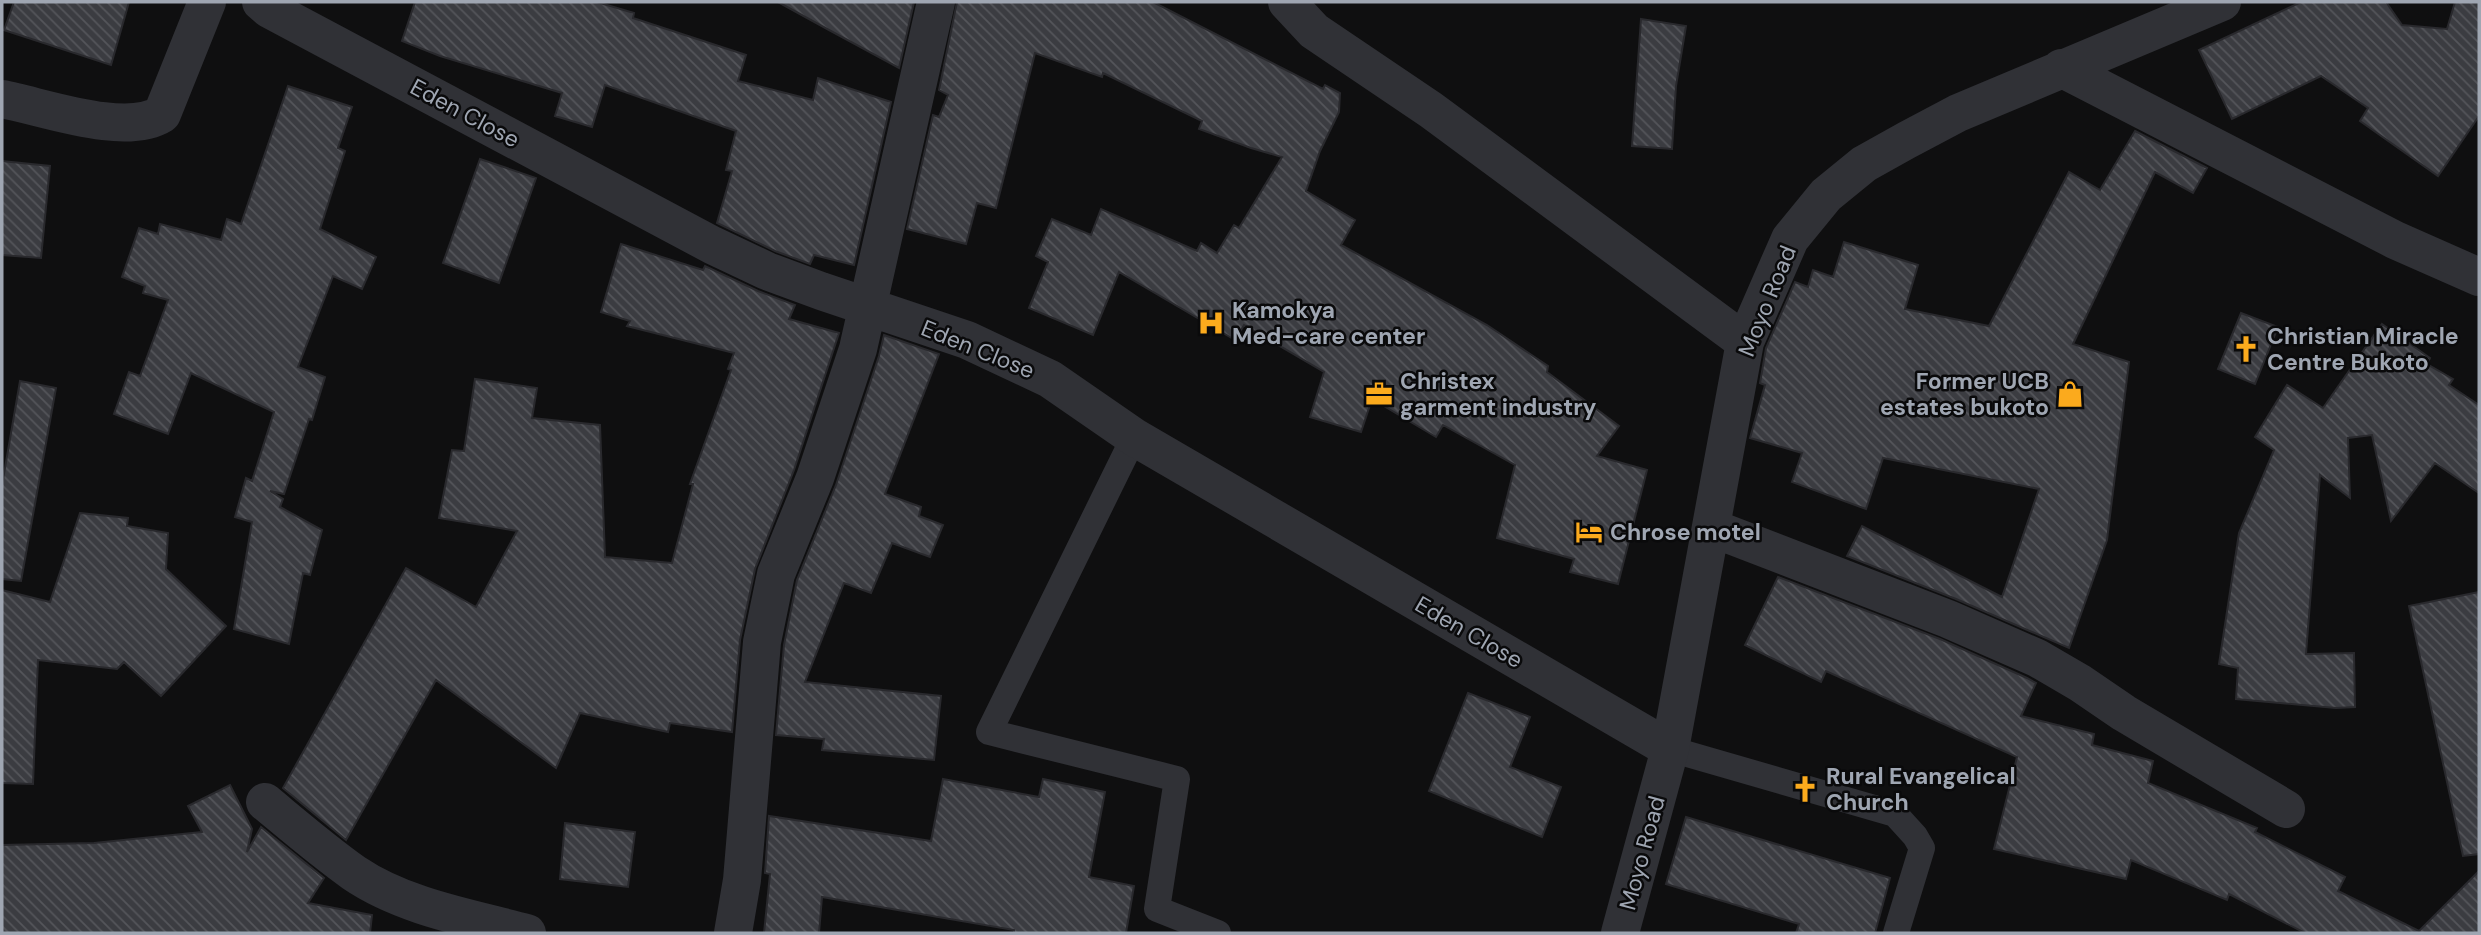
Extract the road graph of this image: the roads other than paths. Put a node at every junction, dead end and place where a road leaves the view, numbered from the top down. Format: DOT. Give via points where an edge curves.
graph roads {
  1 [pos="207,2"];
  2 [pos="261,2"];
  3 [pos="936,2"];
  4 [pos="1286,2"];
  5 [pos="2222,2"];
  6 [pos="2061,68"];
  7 [pos="2,99"];
  8 [pos="2479,277"];
  9 [pos="869,308"];
  10 [pos="1745,342"];
  11 [pos="1134,437"];
  12 [pos="1712,528"];
  13 [pos="1670,749"];
  14 [pos="265,802"];
  15 [pos="2286,809"];
  16 [pos="735,925"];
  17 [pos="527,933"];
  18 [pos="1218,933"];
  19 [pos="1620,933"];
  20 [pos="1896,933"];
  1 -- 7 [label="street" via="162,114 153,119 129,124 101,121"];
  2 -- 9 [label="street, Eden Close" via="712,244 767,271"];
  3 -- 9 [label="street"];
  4 -- 10 [label="street" via="1314,31 1431,110"];
  5 -- 6 [label="street, Moyo Road"];
  6 -- 8 [label="street" via="2395,240"];
  6 -- 10 [label="street, Moyo Road" via="1917,134 1864,164 1826,195 1790,239"];
  9 -- 11 [label="street, Eden Close" via="967,340 1050,379"];
  9 -- 16 [label="street" via="830,437 776,573 762,642"];
  10 -- 12 [label="street, Moyo Road"];
  11 -- 13 [label="street, Eden Close"];
  11 -- 18 [label="lane" via="989,732 1177,779 1157,909"];
  12 -- 13 [label="street, Moyo Road"];
  12 -- 15 [label="street" via="2037,658"];
  13 -- 19 [label="street, Moyo Road"];
  13 -- 20 [label="lane" via="1895,814 1922,848"];
  14 -- 17 [label="street" via="355,874 437,910"];
}
